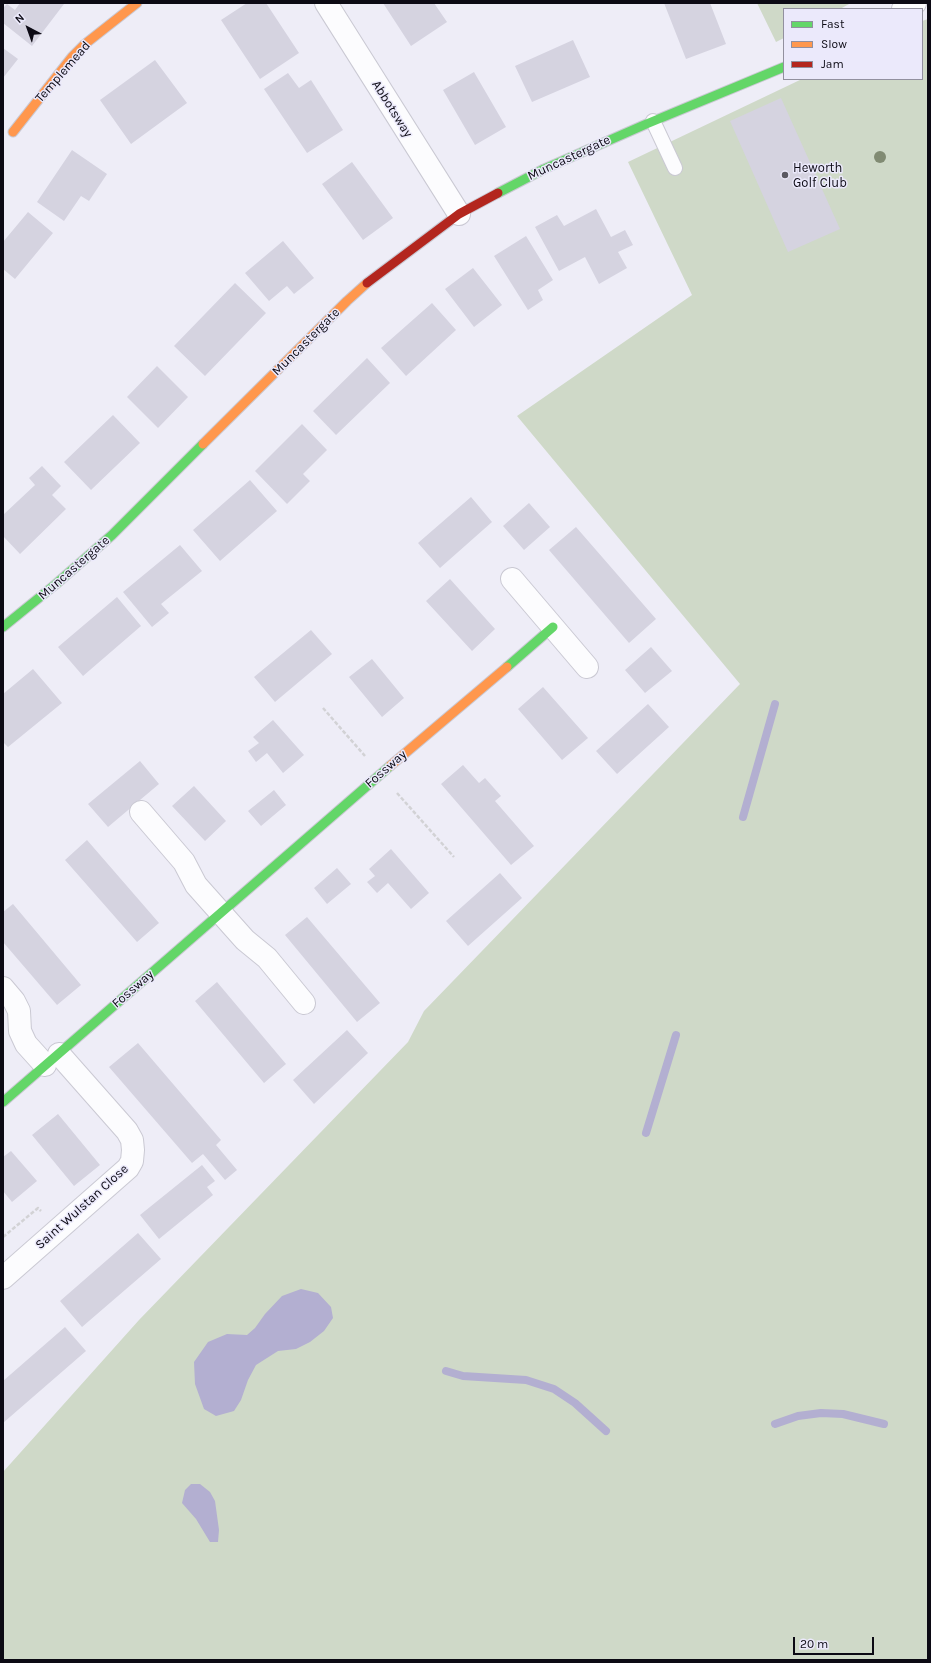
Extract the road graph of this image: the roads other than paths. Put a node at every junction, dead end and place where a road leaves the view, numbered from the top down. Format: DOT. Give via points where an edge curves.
graph roads {
  1 [pos="137,3"];
  2 [pos="326,3"];
  3 [pos="916,3"];
  4 [pos="905,8"];
  5 [pos="783,67"];
  6 [pos="653,121"];
  7 [pos="13,132"];
  8 [pos="675,168"];
  9 [pos="458,214"];
  10 [pos="512,580"];
  11 [pos="3,626"];
  12 [pos="553,627"];
  13 [pos="587,667"];
  14 [pos="141,812"];
  15 [pos="220,913"];
  16 [pos="3,988"];
  17 [pos="304,1003"];
  18 [pos="52,1060"];
  19 [pos="3,1102"];
  20 [pos="3,1278"];
  1 -- 7 [label="street, Templemead" via="72,58"];
  2 -- 9 [label="street, Abbotsway"];
  3 -- 4 [label="street"];
  5 -- 6 [label="street, Muncastergate"];
  6 -- 8 [label="lane"];
  6 -- 9 [label="street, Muncastergate" via="544,169"];
  9 -- 11 [label="street, Muncastergate" via="376,275 347,301 112,535"];
  10 -- 12 [label="street"];
  12 -- 13 [label="street"];
  12 -- 15 [label="street, Fossway"];
  14 -- 15 [label="street" via="184,862 196,885"];
  15 -- 17 [label="street" via="245,940 267,958"];
  15 -- 18 [label="street, Fossway"];
  16 -- 18 [label="street" via="19,1011 20,1031 26,1044"];
  18 -- 19 [label="street, Fossway"];
  18 -- 20 [label="street, Saint Wulstan Close" via="127,1131 132,1140 132,1161 128,1168"];
}
